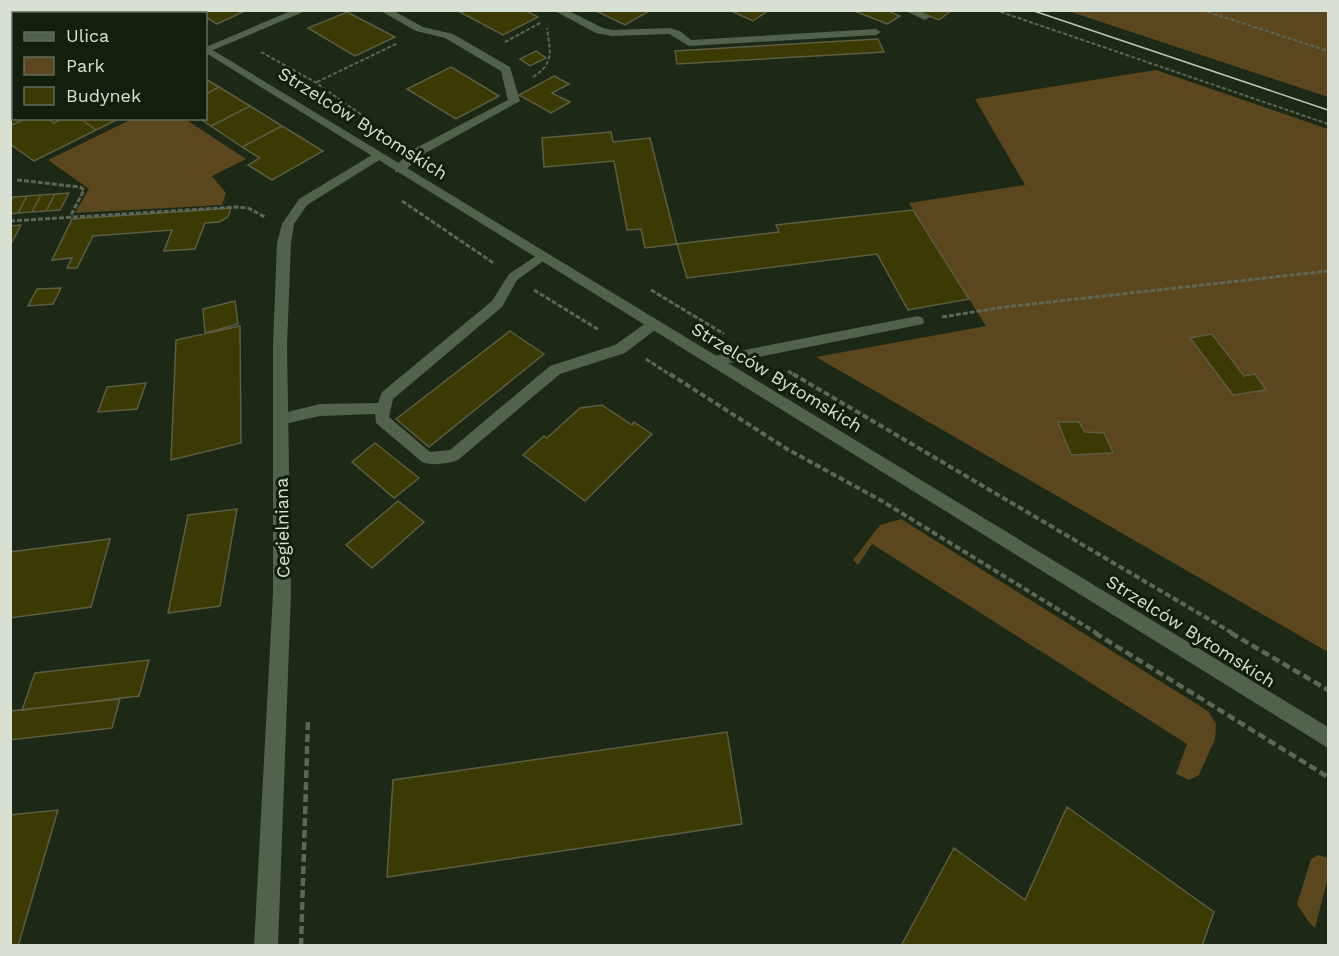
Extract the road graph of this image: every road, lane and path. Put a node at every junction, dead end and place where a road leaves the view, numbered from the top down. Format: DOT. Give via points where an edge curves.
graph roads {
  1 [pos="303,10"];
  2 [pos="384,10"];
  3 [pos="558,10"];
  4 [pos="908,10"];
  5 [pos="995,10"];
  6 [pos="1202,10"];
  7 [pos="925,17"];
  8 [pos="876,32"];
  9 [pos="231,38"];
  10 [pos="398,43"];
  11 [pos="207,49"];
  12 [pos="207,50"];
  13 [pos="1329,51"];
  14 [pos="317,82"];
  15 [pos="345,100"];
  16 [pos="1329,124"];
  17 [pos="377,156"];
  18 [pos="399,170"];
  19 [pos="17,180"];
  20 [pos="401,199"];
  21 [pos="70,218"];
  22 [pos="266,218"];
  23 [pos="10,221"];
  24 [pos="542,256"];
  25 [pos="1329,271"];
  26 [pos="513,277"];
  27 [pos="650,290"];
  28 [pos="918,321"];
  29 [pos="654,324"];
  30 [pos="625,346"];
  31 [pos="754,351"];
  32 [pos="714,361"];
  33 [pos="384,408"];
  34 [pos="280,419"];
  35 [pos="1329,690"];
  36 [pos="308,716"];
  37 [pos="1329,738"];
  38 [pos="1329,777"];
  39 [pos="266,945"];
  40 [pos="301,945"];
  1 -- 9 [label="street"];
  2 -- 18 [label="street" via="420,29 449,36 506,69 514,101 418,152"];
  3 -- 8 [label="street" via="600,31 670,31 689,43"];
  4 -- 7 [label="street"];
  5 -- 16 [label="path"];
  6 -- 13 [label="path"];
  9 -- 11 [label="street"];
  9 -- 14 [label="path"];
  10 -- 14 [label="path"];
  12 -- 17 [label="street, Strzelców Bytomskich"];
  14 -- 15 [label="path"];
  17 -- 18 [label="street, Strzelców Bytomskich"];
  17 -- 34 [label="street, Cegielniana" via="303,202 288,224 284,243"];
  18 -- 24 [label="street, Strzelców Bytomskich"];
  19 -- 21 [label="path" via="80,187 84,190"];
  20 -- 26 [label="path"];
  21 -- 22 [label="path" via="236,207 248,208"];
  21 -- 23 [label="path"];
  24 -- 26 [label="lane"];
  24 -- 29 [label="street, Strzelców Bytomskich"];
  25 -- 28 [label="path" via="1005,307"];
  26 -- 30 [label="path"];
  26 -- 33 [label="lane" via="497,304 387,396"];
  27 -- 31 [label="path"];
  28 -- 31 [label="lane"];
  29 -- 30 [label="lane"];
  29 -- 32 [label="street, Strzelców Bytomskich"];
  30 -- 33 [label="lane" via="555,370 453,456 427,458 381,419"];
  30 -- 38 [label="path" via="787,449 882,501"];
  31 -- 32 [label="lane"];
  31 -- 35 [label="path"];
  32 -- 37 [label="street, Strzelców Bytomskich"];
  33 -- 34 [label="lane" via="320,410"];
  34 -- 39 [label="street, Cegielniana" via="282,593"];
  36 -- 40 [label="path"];
}
